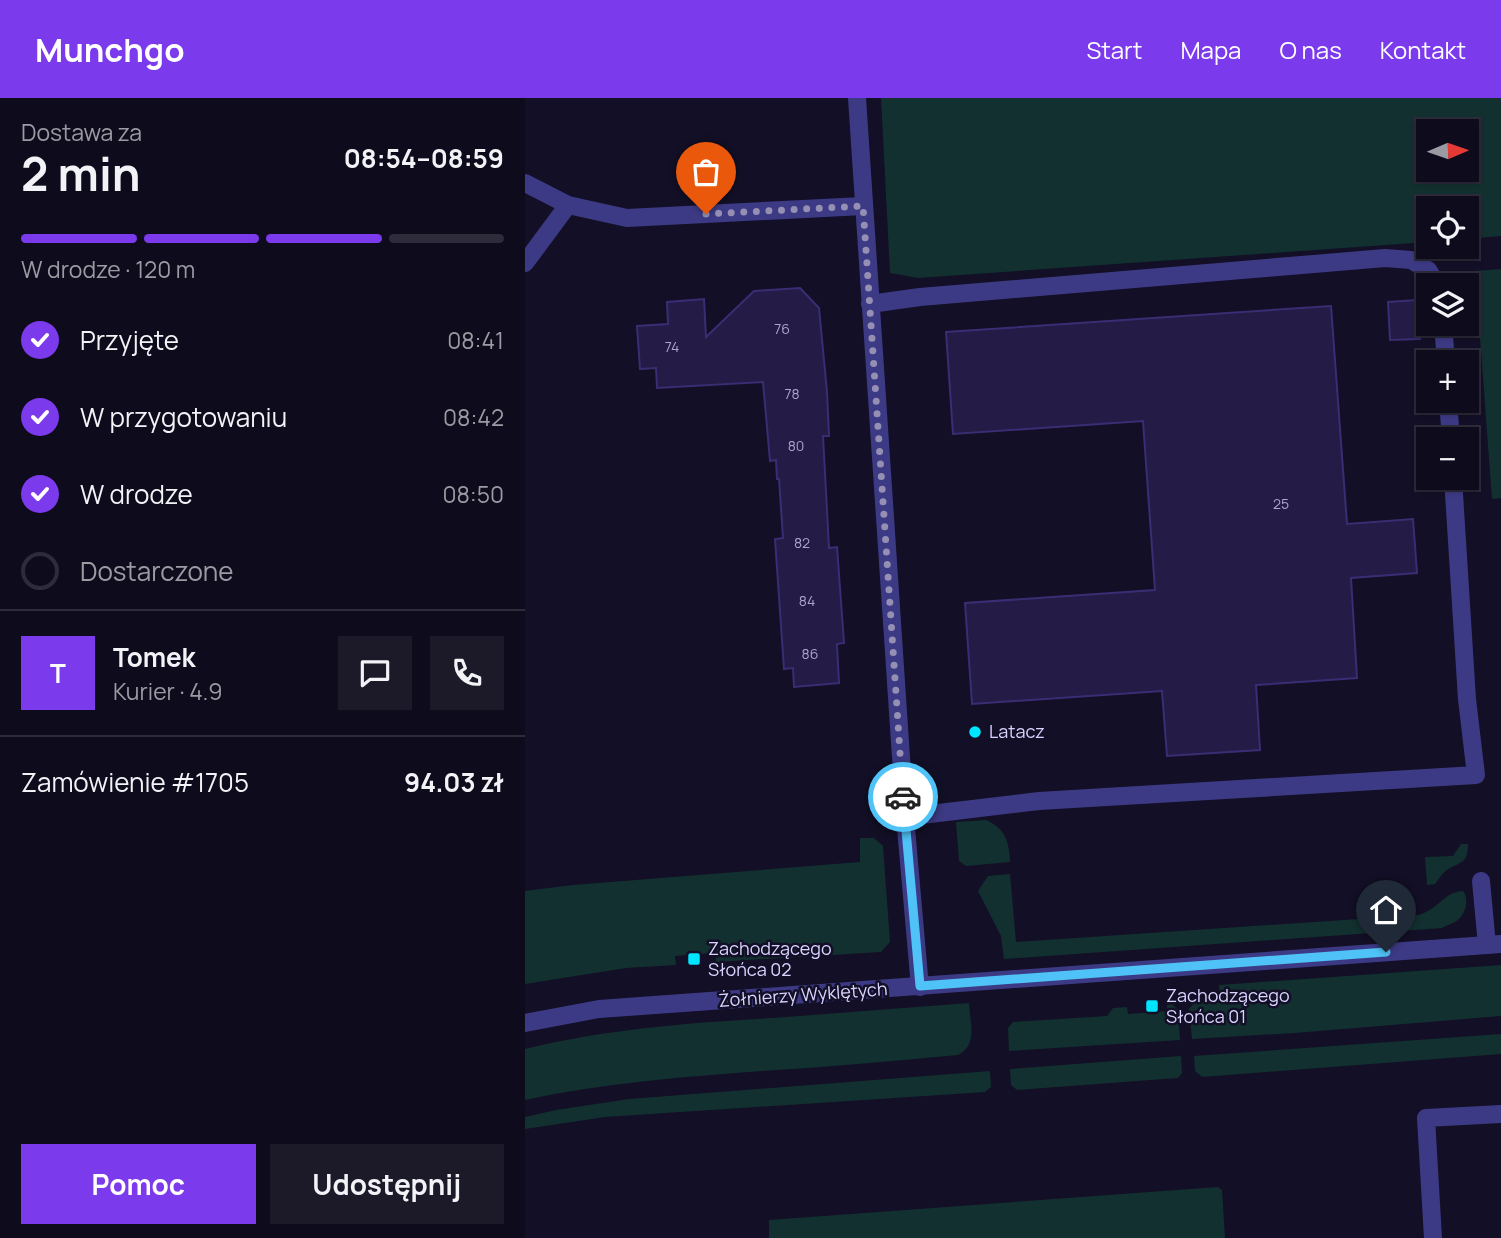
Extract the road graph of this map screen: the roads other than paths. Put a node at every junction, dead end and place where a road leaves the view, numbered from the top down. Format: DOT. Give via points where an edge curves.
graph roads {
  1 [pos="857,98"];
  2 [pos="525,183"];
  3 [pos="568,205"];
  4 [pos="863,206"];
  5 [pos="525,263"];
  6 [pos="1430,273"];
  7 [pos="870,304"];
  8 [pos="1454,490"];
  9 [pos="905,817"];
  10 [pos="1482,881"];
  11 [pos="1494,945"];
  12 [pos="920,986"];
  13 [pos="525,1023"];
  14 [pos="1501,1114"];
  15 [pos="1433,1238"];
  1 -- 4 [label="street"];
  2 -- 3 [label="street"];
  3 -- 4 [label="street" via="627,218"];
  3 -- 5 [label="street"];
  4 -- 7 [label="street"];
  6 -- 7 [label="street" via="1411,260 1385,258"];
  7 -- 9 [label="street"];
  8 -- 9 [label="street" via="1476,775 1052,800"];
  9 -- 12 [label="street"];
  10 -- 11 [label="street"];
  11 -- 12 [label="street, Żołnierzy Wyklętych"];
  12 -- 13 [label="street, Żołnierzy Wyklętych" via="599,1009"];
  14 -- 15 [label="street" via="1426,1118"];
}
